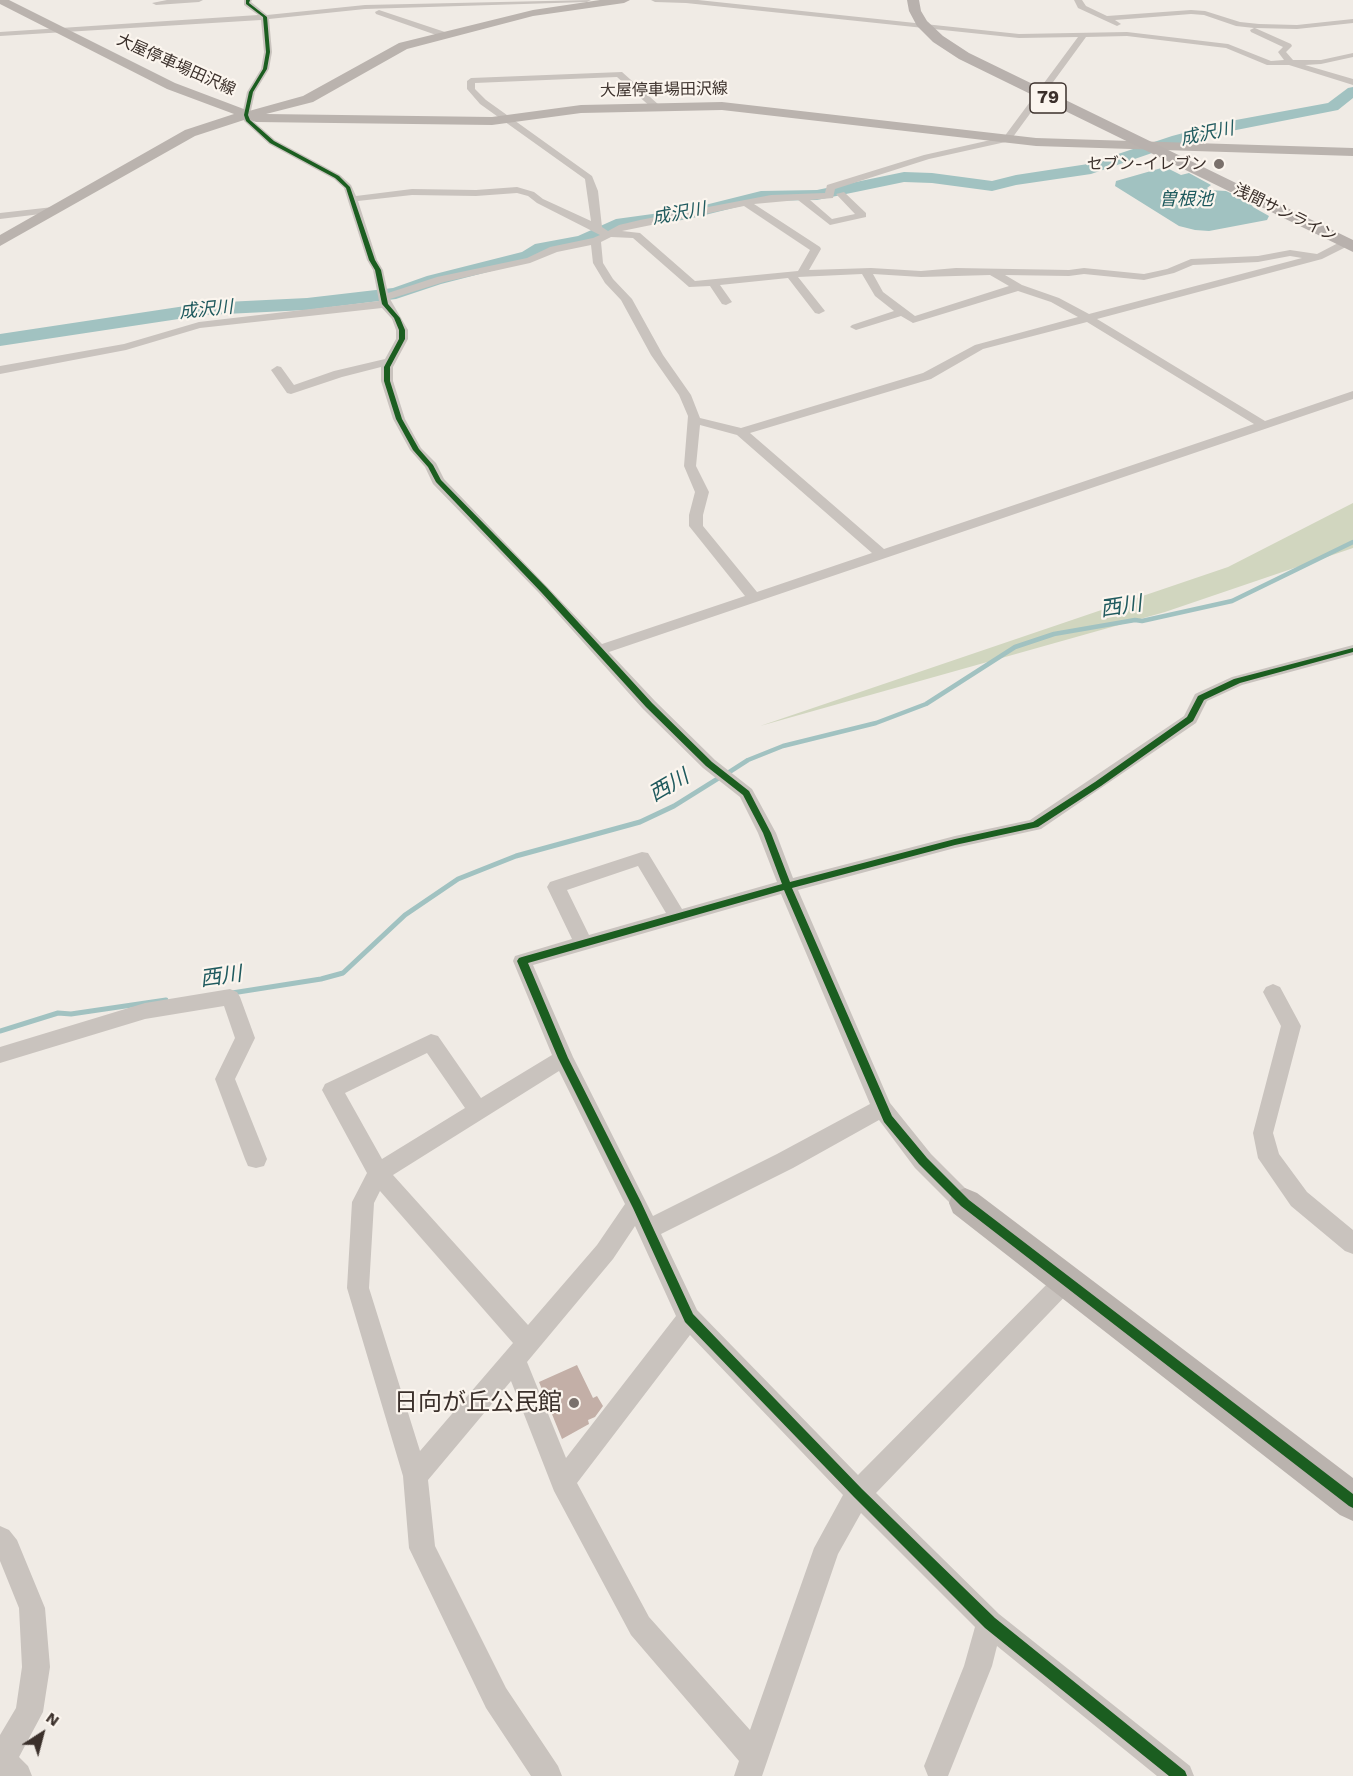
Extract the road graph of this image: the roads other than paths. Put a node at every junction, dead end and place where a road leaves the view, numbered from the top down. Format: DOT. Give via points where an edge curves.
graph roads {
  1 [pos="4,0"];
  2 [pos="199,0"];
  3 [pos="248,0"];
  4 [pos="587,0"];
  5 [pos="624,0"];
  6 [pos="655,0"];
  7 [pos="748,0"];
  8 [pos="913,0"];
  9 [pos="1078,0"];
  10 [pos="525,1"];
  11 [pos="156,3"];
  12 [pos="360,3"];
  13 [pos="789,4"];
  14 [pos="739,7"];
  15 [pos="533,13"];
  16 [pos="265,17"];
  17 [pos="1109,18"];
  18 [pos="1353,21"];
  19 [pos="1245,25"];
  20 [pos="925,26"];
  21 [pos="1297,27"];
  22 [pos="60,31"];
  23 [pos="0,34"];
  24 [pos="1084,34"];
  25 [pos="1127,34"];
  26 [pos="445,35"];
  27 [pos="1270,37"];
  28 [pos="1258,40"];
  29 [pos="1248,42"];
  30 [pos="1228,46"];
  31 [pos="1353,55"];
  32 [pos="1291,63"];
  33 [pos="1353,82"];
  34 [pos="1041,94"];
  35 [pos="656,107"];
  36 [pos="246,115"];
  37 [pos="505,120"];
  38 [pos="1007,139"];
  39 [pos="1157,148"];
  40 [pos="1353,152"];
  41 [pos="876,183"];
  42 [pos="832,193"];
  43 [pos="802,198"];
  44 [pos="352,199"];
  45 [pos="746,203"];
  46 [pos="52,210"];
  47 [pos="0,216"];
  48 [pos="601,234"];
  49 [pos="0,241"];
  50 [pos="1349,245"];
  51 [pos="1318,257"];
  52 [pos="866,271"];
  53 [pos="994,273"];
  54 [pos="796,274"];
  55 [pos="714,284"];
  56 [pos="1018,287"];
  57 [pos="383,296"];
  58 [pos="726,302"];
  59 [pos="819,311"];
  60 [pos="902,312"];
  61 [pos="1088,318"];
  62 [pos="856,327"];
  63 [pos="389,362"];
  64 [pos="0,370"];
  65 [pos="277,370"];
  66 [pos="1353,395"];
  67 [pos="694,420"];
  68 [pos="1265,426"];
  69 [pos="741,432"];
  70 [pos="881,554"];
  71 [pos="754,597"];
  72 [pos="599,650"];
  73 [pos="1353,650"];
  74 [pos="787,886"];
  75 [pos="678,917"];
  76 [pos="584,944"];
  77 [pos="1273,992"];
  78 [pos="0,1055"];
  79 [pos="563,1058"];
  80 [pos="882,1108"];
  81 [pos="478,1111"];
  82 [pos="256,1159"];
  83 [pos="378,1173"];
  84 [pos="965,1203"];
  85 [pos="637,1205"];
  86 [pos="646,1230"];
  87 [pos="1353,1244"];
  88 [pos="1066,1280"];
  89 [pos="689,1318"];
  90 [pos="521,1351"];
  91 [pos="416,1476"];
  92 [pos="563,1482"];
  93 [pos="858,1493"];
  94 [pos="1353,1502"];
  95 [pos="0,1539"];
  96 [pos="990,1623"];
  97 [pos="750,1766"];
  98 [pos="938,1766"];
  99 [pos="18,1776"];
  100 [pos="549,1776"];
  101 [pos="1180,1776"];
  1 -- 22 [label="main road, 大屋停車場田沢線"];
  2 -- 11 [label="street"];
  3 -- 16 [label="street"];
  4 -- 10 [label="street"];
  5 -- 15 [label="main road"];
  6 -- 14 [label="street"];
  7 -- 13 [label="street"];
  7 -- 14 [label="street"];
  8 -- 20 [label="main road, 浅間サンライン / 79" via="916,15"];
  9 -- 17 [label="street" via="1082,6"];
  10 -- 12 [label="street" via="388,6"];
  10 -- 15 [label="street"];
  12 -- 16 [label="street"];
  12 -- 26 [label="street"];
  14 -- 20 [label="street"];
  15 -- 26 [label="main road"];
  16 -- 22 [label="street"];
  16 -- 36 [label="street" via="265,69 250,92"];
  17 -- 19 [label="street" via="1205,13"];
  17 -- 25 [label="street"];
  18 -- 21 [label="street"];
  19 -- 21 [label="street"];
  19 -- 27 [label="street"];
  20 -- 24 [label="street" via="1018,36"];
  20 -- 34 [label="main road, 浅間サンライン / 79" via="964,56"];
  21 -- 27 [label="street"];
  22 -- 23 [label="street"];
  22 -- 36 [label="main road, 大屋停車場田沢線" via="171,86"];
  24 -- 25 [label="street"];
  24 -- 34 [label="street"];
  25 -- 30 [label="street"];
  26 -- 36 [label="main road" via="394,49 308,99"];
  27 -- 28 [label="street"];
  27 -- 32 [label="street" via="1288,46 1282,52"];
  29 -- 30 [label="street"];
  30 -- 32 [label="street" via="1270,63"];
  31 -- 32 [label="street"];
  32 -- 33 [label="street"];
  34 -- 38 [label="street"];
  34 -- 39 [label="main road, 浅間サンライン / 79"];
  35 -- 37 [label="main road, 大屋停車場田沢線" via="581,110"];
  35 -- 37 [label="street" via="619,75 471,81 474,95"];
  35 -- 38 [label="main road, 大屋停車場田沢線" via="744,107"];
  36 -- 37 [label="main road, 大屋停車場田沢線"];
  36 -- 44 [label="street" via="272,142 337,177"];
  36 -- 46 [label="main road" via="190,132"];
  37 -- 48 [label="street" via="589,178"];
  38 -- 39 [label="main road, 大屋停車場田沢線"];
  38 -- 42 [label="street" via="927,157 830,187"];
  39 -- 40 [label="main road, 大屋停車場田沢線"];
  39 -- 50 [label="main road, 浅間サンライン / 79"];
  41 -- 42 [label="street"];
  42 -- 43 [label="street"];
  42 -- 43 [label="street" via="862,215 830,222"];
  43 -- 45 [label="street"];
  44 -- 48 [label="street" via="412,192 476,194 517,190"];
  44 -- 57 [label="street" via="378,270"];
  45 -- 48 [label="street"];
  45 -- 54 [label="street" via="816,249"];
  46 -- 47 [label="street"];
  46 -- 49 [label="main road"];
  48 -- 55 [label="street" via="636,235 693,285"];
  48 -- 57 [label="street" via="530,260"];
  48 -- 67 [label="street" via="598,263 626,299 685,395"];
  50 -- 51 [label="street"];
  51 -- 53 [label="street" via="1290,253 1258,259 1191,262 1144,277 1084,271"];
  51 -- 61 [label="street"];
  52 -- 53 [label="street"];
  52 -- 54 [label="street"];
  52 -- 60 [label="street" via="879,294"];
  53 -- 56 [label="street"];
  54 -- 55 [label="street"];
  54 -- 59 [label="street"];
  55 -- 58 [label="street"];
  56 -- 60 [label="street" via="913,320"];
  56 -- 61 [label="street" via="1055,300"];
  57 -- 63 [label="street" via="402,330 402,339"];
  57 -- 64 [label="street" via="200,325 126,347"];
  60 -- 62 [label="street"];
  61 -- 68 [label="street"];
  61 -- 69 [label="street" via="979,347 927,376"];
  63 -- 65 [label="street" via="291,390"];
  63 -- 72 [label="street" via="387,381 399,418 438,481"];
  66 -- 68 [label="street"];
  67 -- 69 [label="street"];
  67 -- 71 [label="street" via="690,466 702,492 696,526"];
  68 -- 70 [label="street"];
  69 -- 70 [label="street"];
  70 -- 71 [label="street"];
  71 -- 72 [label="street"];
  72 -- 74 [label="street" via="709,764 746,793 767,833"];
  73 -- 74 [label="street" via="1237,681 1201,698 1190,719 1035,825"];
  74 -- 75 [label="street"];
  74 -- 80 [label="street"];
  75 -- 76 [label="street"];
  75 -- 76 [label="street" via="642,858 556,887"];
  76 -- 79 [label="street" via="522,961"];
  77 -- 87 [label="street" via="1291,1026 1263,1132 1269,1158 1299,1199"];
  78 -- 82 [label="street" via="145,1011 230,997 245,1038 225,1079"];
  79 -- 81 [label="street"];
  79 -- 85 [label="street"];
  80 -- 84 [label="street" via="923,1161"];
  80 -- 86 [label="street"];
  81 -- 83 [label="street"];
  81 -- 83 [label="street" via="432,1042 332,1090"];
  83 -- 90 [label="street"];
  83 -- 91 [label="street" via="363,1202 358,1288"];
  84 -- 88 [label="main road"];
  85 -- 86 [label="street"];
  85 -- 90 [label="street" via="604,1252"];
  86 -- 89 [label="street"];
  88 -- 93 [label="street"];
  88 -- 94 [label="main road"];
  89 -- 92 [label="street"];
  89 -- 93 [label="street"];
  90 -- 91 [label="street"];
  90 -- 92 [label="street"];
  91 -- 100 [label="street" via="422,1548 496,1698"];
  92 -- 97 [label="street" via="640,1626"];
  93 -- 96 [label="street"];
  93 -- 97 [label="street" via="827,1548"];
  95 -- 99 [label="street" via="8,1549 32,1608 36,1667 29,1712 4,1755 8,1768"];
  96 -- 98 [label="street" via="978,1666"];
  96 -- 101 [label="street"];
}
